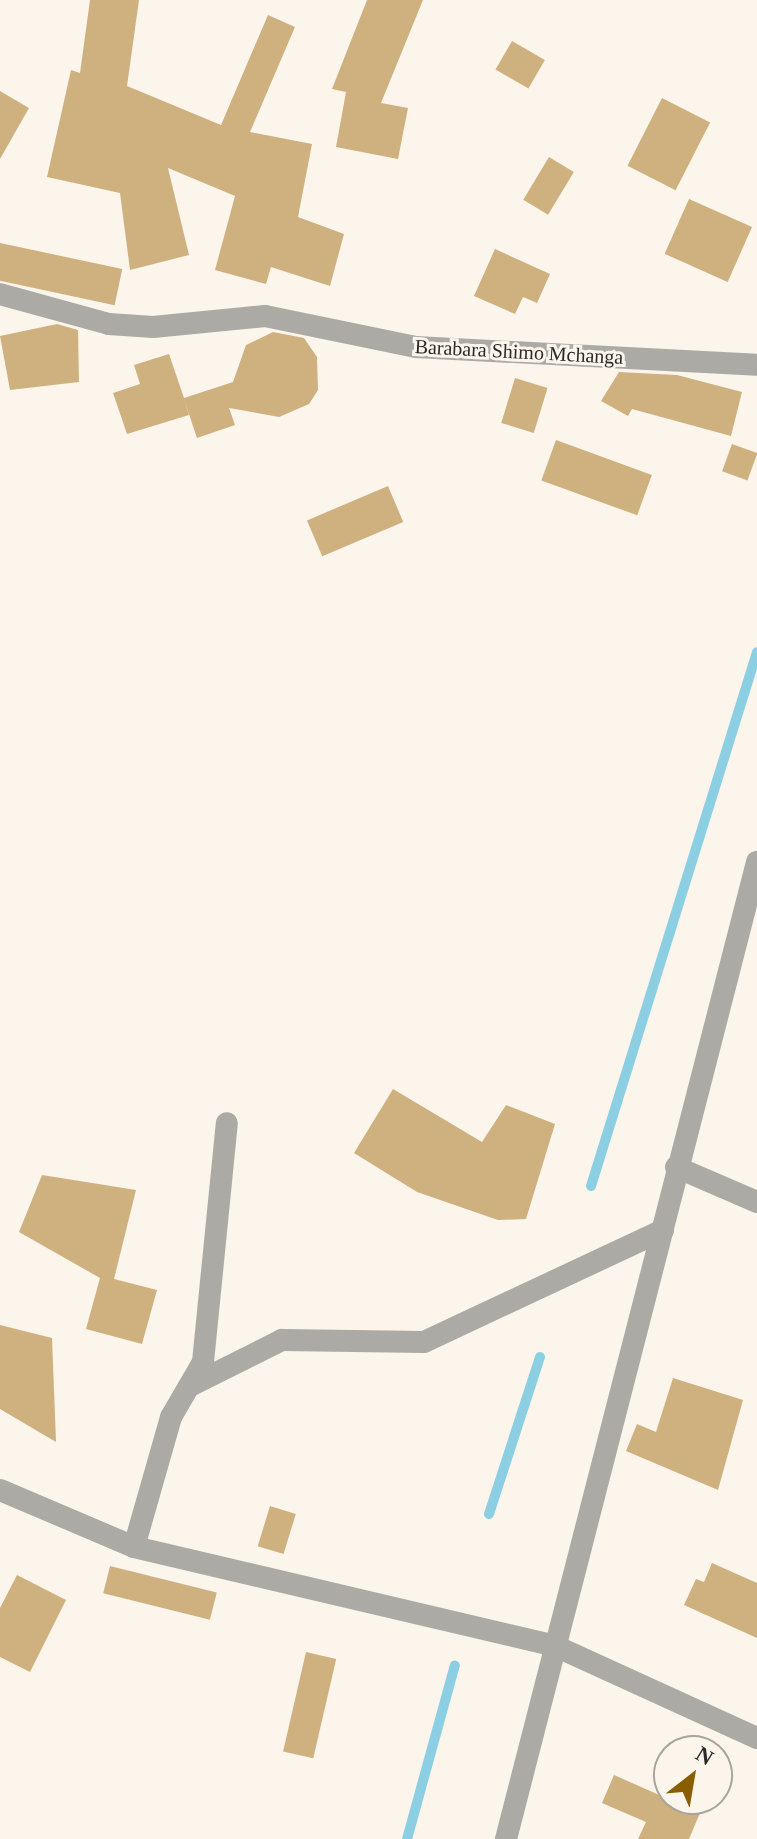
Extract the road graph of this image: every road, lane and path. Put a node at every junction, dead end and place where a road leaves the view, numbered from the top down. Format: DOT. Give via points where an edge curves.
graph roads {
  1 [pos="0,294"];
  2 [pos="757,365"];
  3 [pos="757,862"];
  4 [pos="227,1123"];
  5 [pos="676,1167"];
  6 [pos="757,1202"];
  7 [pos="663,1230"];
  8 [pos="190,1386"];
  9 [pos="0,1490"];
  10 [pos="134,1547"];
  11 [pos="553,1645"];
  12 [pos="757,1738"];
  13 [pos="506,1839"];
  1 -- 2 [label="street, Barabara Shimo Mchanga" via="109,324 153,327 265,316 416,347"];
  3 -- 5 [label="street"];
  4 -- 8 [label="street" via="203,1362"];
  5 -- 6 [label="street"];
  5 -- 7 [label="street"];
  7 -- 8 [label="street" via="424,1342 282,1340"];
  7 -- 11 [label="street"];
  8 -- 10 [label="street" via="171,1417"];
  9 -- 10 [label="street"];
  10 -- 11 [label="street"];
  11 -- 12 [label="street"];
  11 -- 13 [label="street"];
}
